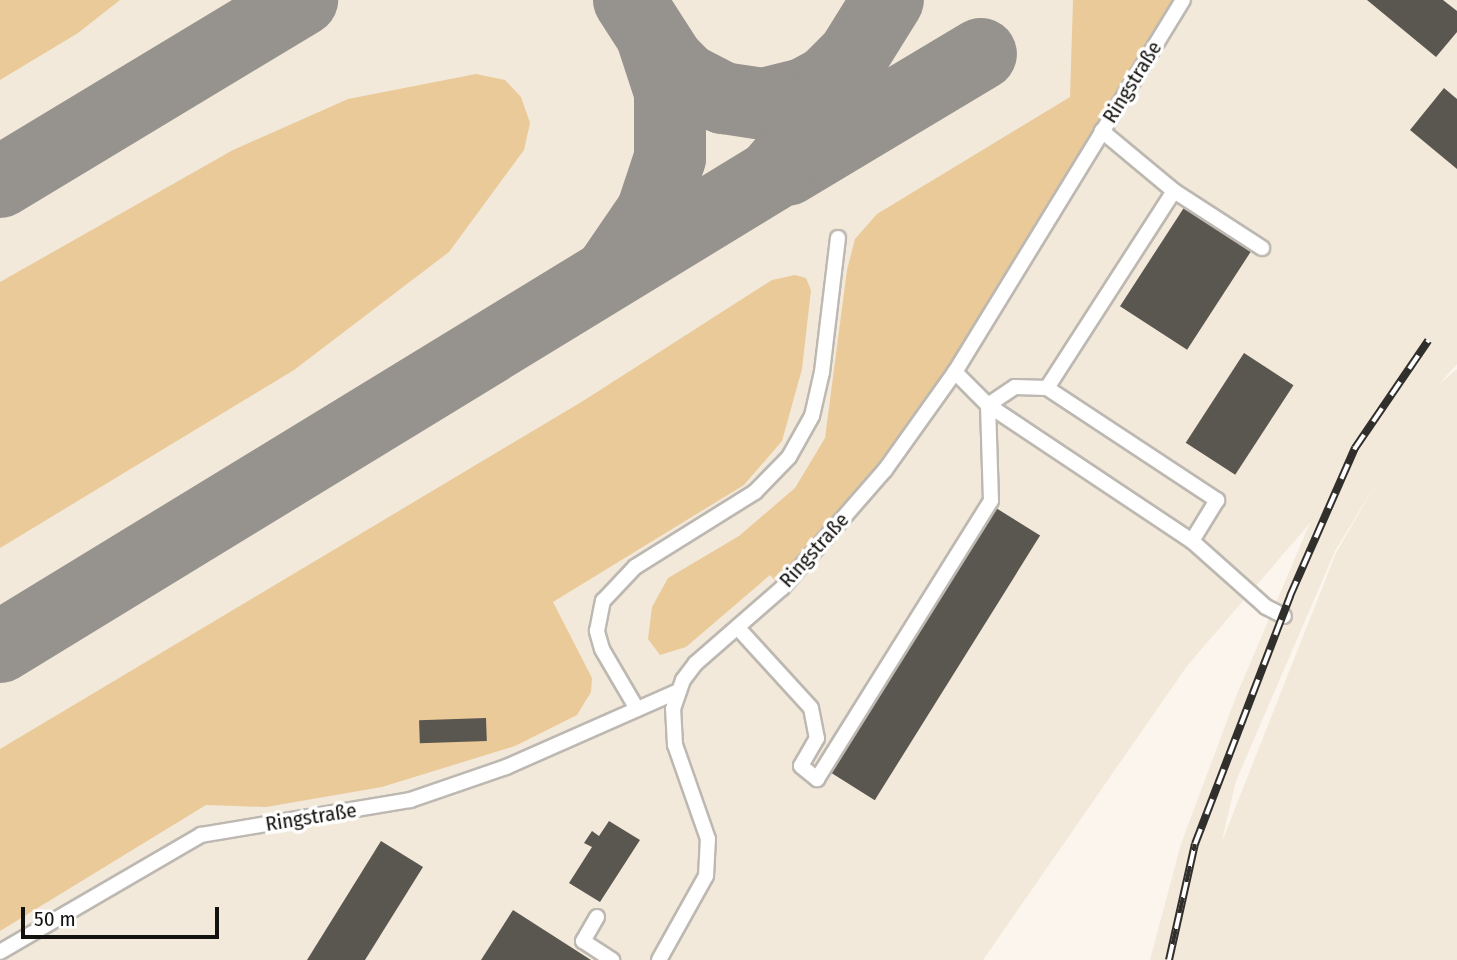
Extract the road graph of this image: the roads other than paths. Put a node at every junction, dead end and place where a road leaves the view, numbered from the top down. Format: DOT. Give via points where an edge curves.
graph roads {
  1 [pos="1183,0"];
  2 [pos="1102,131"];
  3 [pos="1174,191"];
  4 [pos="838,238"];
  5 [pos="1262,248"];
  6 [pos="955,372"];
  7 [pos="1047,388"];
  8 [pos="988,405"];
  9 [pos="1192,541"];
  10 [pos="1284,615"];
  11 [pos="738,628"];
  12 [pos="678,691"];
  13 [pos="637,709"];
  14 [pos="597,917"];
  15 [pos="0,952"];
  16 [pos="612,960"];
  17 [pos="659,960"];
  1 -- 2 [label="lane, Ringstraße"];
  2 -- 3 [label="lane"];
  2 -- 6 [label="lane, Ringstraße"];
  3 -- 5 [label="lane"];
  3 -- 7 [label="lane"];
  4 -- 13 [label="lane" via="822,372 812,416 789,457 755,492 635,567 603,601 597,631 602,649"];
  6 -- 8 [label="lane"];
  6 -- 11 [label="lane, Ringstraße" via="885,470 782,587"];
  7 -- 8 [label="lane" via="1015,387"];
  7 -- 9 [label="lane" via="1217,500"];
  8 -- 9 [label="lane"];
  8 -- 11 [label="lane" via="991,501 817,779 801,766 817,738 811,708"];
  9 -- 10 [label="lane" via="1266,607"];
  11 -- 12 [label="lane, Ringstraße" via="696,663"];
  12 -- 13 [label="lane, Ringstraße"];
  12 -- 17 [label="lane" via="673,709 675,745 708,839 706,876"];
  13 -- 15 [label="lane, Ringstraße" via="506,767 410,800 201,835"];
  14 -- 16 [label="lane" via="583,941"];
}
